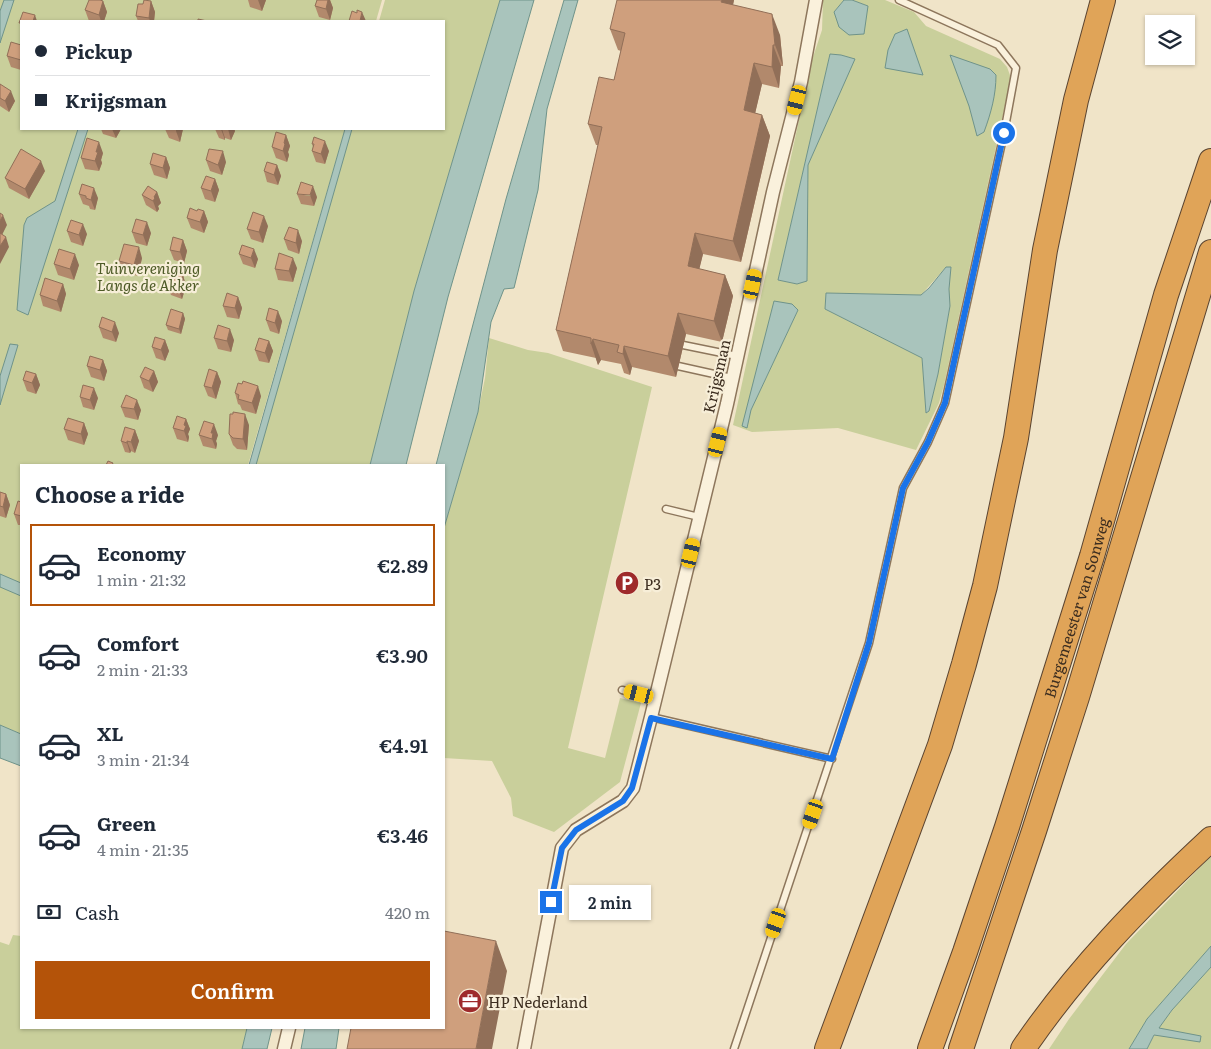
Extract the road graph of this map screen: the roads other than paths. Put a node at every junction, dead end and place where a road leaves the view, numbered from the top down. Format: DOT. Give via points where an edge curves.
graph roads {
  1 [pos="816,0"];
  2 [pos="899,0"];
  3 [pos="1103,0"];
  4 [pos="1211,161"];
  5 [pos="1211,252"];
  6 [pos="684,345"];
  7 [pos="737,356"];
  8 [pos="678,366"];
  9 [pos="732,378"];
  10 [pos="666,510"];
  11 [pos="699,517"];
  12 [pos="622,690"];
  13 [pos="656,698"];
  14 [pos="651,718"];
  15 [pos="832,759"];
  16 [pos="1211,839"];
  17 [pos="289,1029"];
  18 [pos="284,1049"];
  19 [pos="524,1049"];
  20 [pos="734,1049"];
  21 [pos="828,1049"];
  22 [pos="930,1049"];
  23 [pos="961,1049"];
  24 [pos="1023,1049"];
  1 -- 7 [label="street, Krijgsman" via="801,82"];
  2 -- 15 [label="lane" via="998,46 1016,68 945,403 903,488 869,643"];
  3 -- 21 [label="highway" via="1076,100 1045,250 1016,438 983,594 940,745"];
  4 -- 22 [label="highway, Burgemeester van Sonweg" via="1166,295 1092,556 1007,826"];
  5 -- 23 [label="highway, Burgemeester van Sonweg" via="1077,697"];
  6 -- 7 [label="lane"];
  7 -- 9 [label="street, Krijgsman"];
  8 -- 9 [label="lane"];
  9 -- 11 [label="street, Krijgsman"];
  10 -- 11 [label="lane"];
  11 -- 13 [label="street, Krijgsman"];
  12 -- 13 [label="lane"];
  13 -- 14 [label="street, Krijgsman"];
  14 -- 15 [label="lane"];
  14 -- 19 [label="street, Krijgsman" via="632,788 623,801 576,830 562,848"];
  15 -- 20 [label="lane"];
  16 -- 24 [label="highway" via="1114,934 1049,1011"];
  17 -- 18 [label="street"];
}
